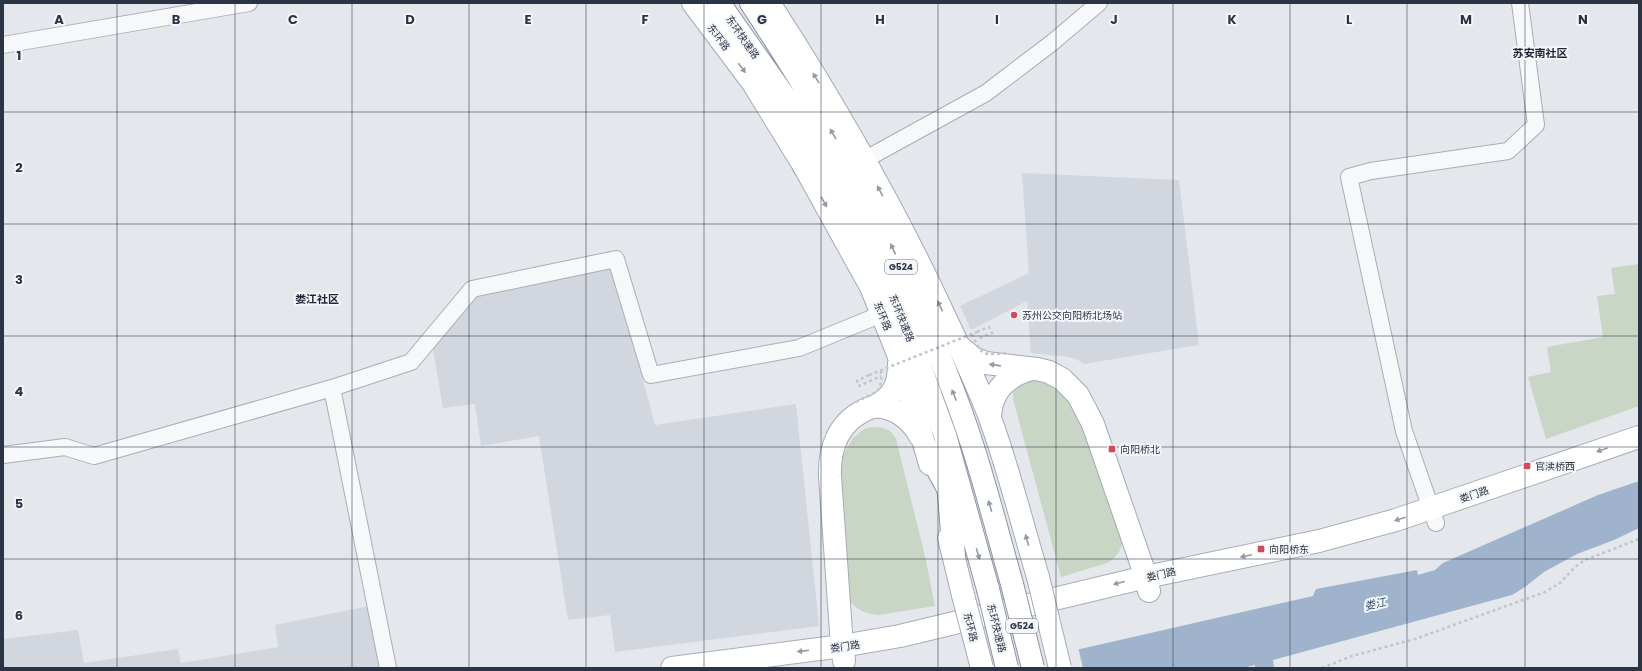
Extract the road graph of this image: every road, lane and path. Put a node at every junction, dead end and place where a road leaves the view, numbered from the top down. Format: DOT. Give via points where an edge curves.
graph roads {
  1 [pos="249,3"];
  2 [pos="693,3"];
  3 [pos="719,3"];
  4 [pos="751,3"];
  5 [pos="769,3"];
  6 [pos="1099,3"];
  7 [pos="1520,3"];
  8 [pos="3,45"];
  9 [pos="799,117"];
  10 [pos="864,160"];
  11 [pos="804,166"];
  12 [pos="841,189"];
  13 [pos="882,314"];
  14 [pos="964,338"];
  15 [pos="978,338"];
  16 [pos="1008,353"];
  17 [pos="898,354"];
  18 [pos="1034,369"];
  19 [pos="881,371"];
  20 [pos="878,378"];
  21 [pos="332,388"];
  22 [pos="864,404"];
  23 [pos="990,417"];
  24 [pos="945,435"];
  25 [pos="1639,437"];
  26 [pos="925,446"];
  27 [pos="1639,453"];
  28 [pos="3,455"];
  29 [pos="949,490"];
  30 [pos="1434,516"];
  31 [pos="971,531"];
  32 [pos="1639,539"];
  33 [pos="954,556"];
  34 [pos="1147,584"];
  35 [pos="843,654"];
  36 [pos="1033,662"];
  37 [pos="388,668"];
  38 [pos="672,668"];
  39 [pos="791,668"];
  40 [pos="982,668"];
  41 [pos="1007,668"];
  42 [pos="1060,668"];
  43 [pos="1322,668"];
  1 -- 8 [label="street"];
  2 -- 11 [label="main road, 东环路, one-way" via="753,83"];
  3 -- 9 [label="main road, 东环快速路 / G524"];
  36 -- 4 [label="main road, 东环快速路 / G524, one-way, bridge" via="968,431 943,364 887,237 858,180 819,109"];
  10 -- 5 [label="main road, one-way"];
  6 -- 10 [label="street" via="986,93"];
  7 -- 30 [label="street" via="1536,125 1508,151 1371,171 1349,177 1404,430"];
  9 -- 11 [label="main road"];
  9 -- 12 [label="main road, 东环快速路 / G524"];
  14 -- 10 [label="main road, one-way"];
  11 -- 12 [label="main road"];
  11 -- 13 [label="main road, 东环路, one-way" via="871,287"];
  12 -- 24 [label="main road, 东环快速路 / G524" via="888,283"];
  13 -- 17 [label="main road, 东环路"];
  13 -- 21 [label="street" via="799,348 651,376 616,259 472,289 412,362"];
  14 -- 15 [label="path, bridge" via="989,327 992,333"];
  14 -- 16 [label="path, bridge" via="982,352"];
  18 -- 14 [label="main road, one-way" via="978,361 969,355"];
  14 -- 19 [label="path, bridge"];
  14 -- 23 [label="main road"];
  17 -- 22 [label="main road" via="899,373 896,388 888,397"];
  17 -- 26 [label="main road, 东环路"];
  18 -- 23 [label="main road" via="1014,376 1002,384 992,403"];
  18 -- 34 [label="main road" via="1046,371 1062,379 1073,388 1084,404"];
  19 -- 20 [label="path, bridge" via="857,381 859,386"];
  19 -- 22 [label="path, bridge" via="880,390"];
  21 -- 28 [label="street" via="94,456 65,448"];
  21 -- 37 [label="street"];
  22 -- 26 [label="main road" via="901,414 914,425"];
  22 -- 35 [label="main road" via="836,438 830,457"];
  42 -- 23 [label="main road, one-way, bridge" via="1038,577"];
  24 -- 29 [label="main road"];
  24 -- 31 [label="main road, 东环快速路 / G524"];
  25 -- 30 [label="main road, 娄门路, one-way"];
  26 -- 29 [label="main road"];
  26 -- 33 [label="main road, 东环路"];
  27 -- 30 [label="main road, 娄门路"];
  29 -- 31 [label="main road"];
  29 -- 33 [label="main road"];
  30 -- 34 [label="main road, 娄门路" via="1401,535 1344,550"];
  31 -- 41 [label="main road, 东环快速路 / G524, one-way, bridge"];
  32 -- 43 [label="path" via="1585,560 1545,592 1415,639 1352,656"];
  33 -- 40 [label="main road, 东环路, bridge"];
  34 -- 35 [label="main road, 娄门路" via="924,646"];
  35 -- 38 [label="main road, 娄门路, one-way"];
  35 -- 39 [label="main road, 娄门路"];
}
